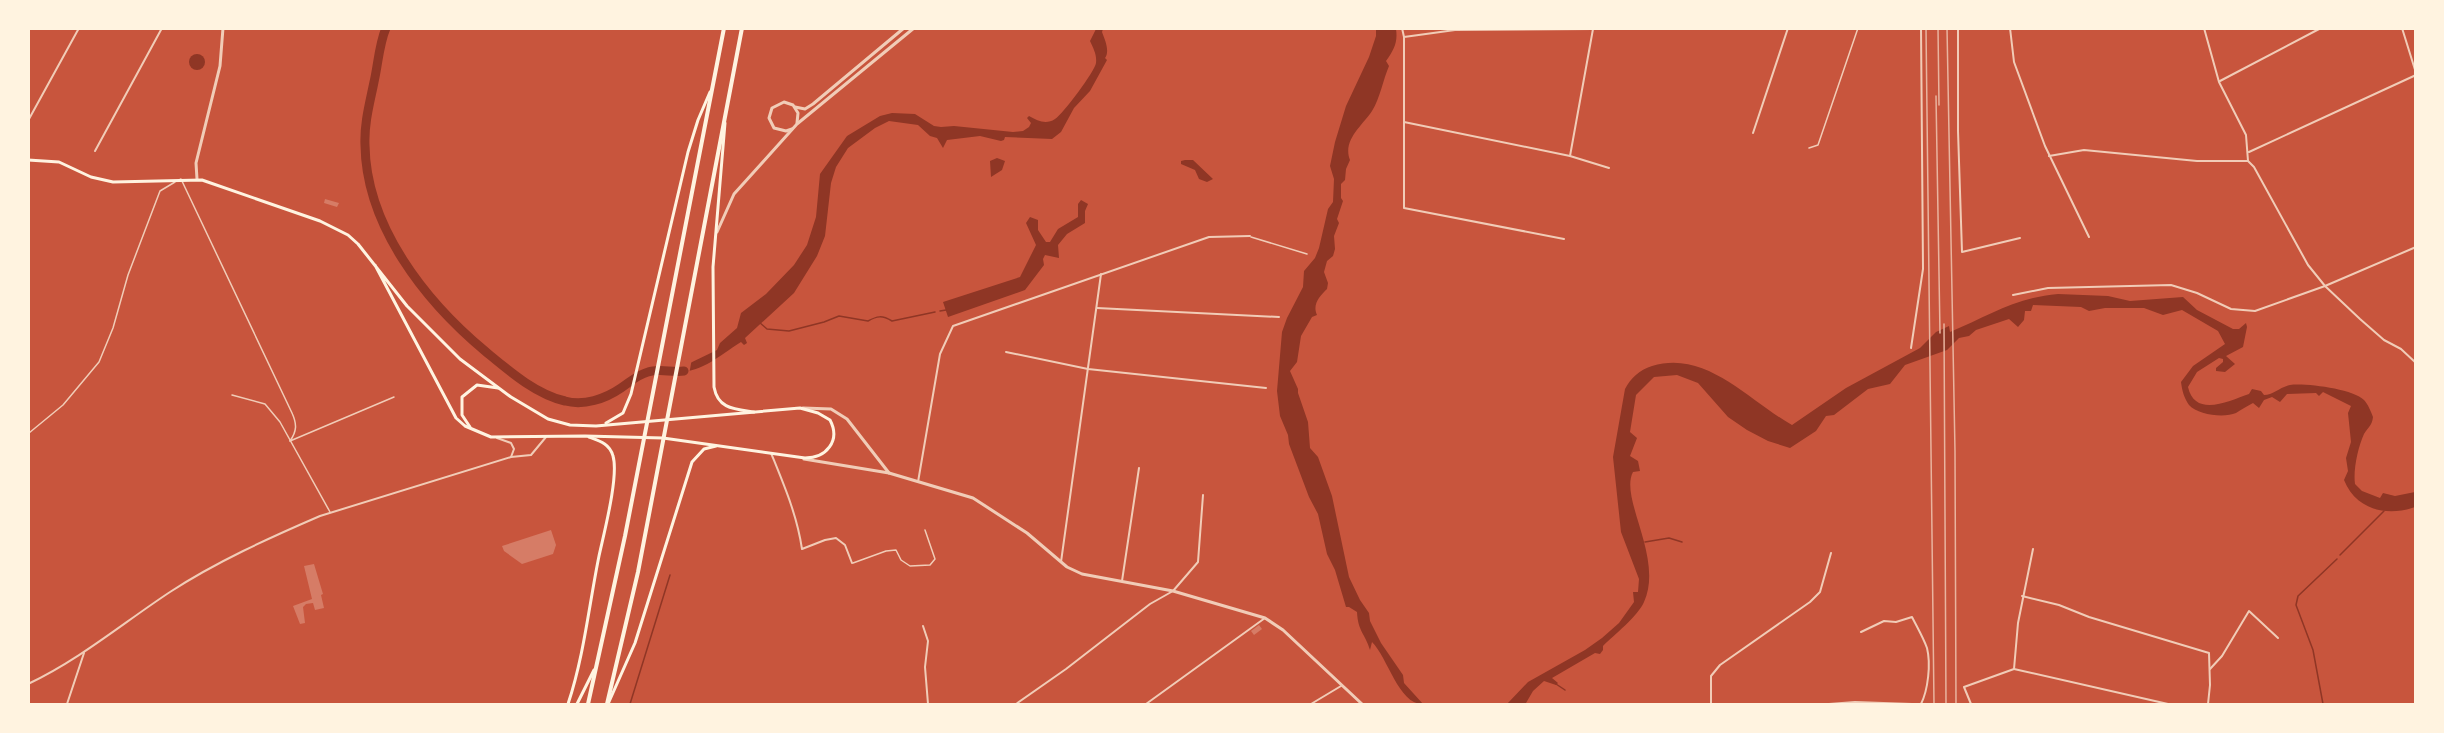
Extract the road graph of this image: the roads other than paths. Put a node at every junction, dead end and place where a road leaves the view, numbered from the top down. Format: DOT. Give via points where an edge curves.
graph roads {
  1 [pos="79,28"];
  2 [pos="162,28"];
  3 [pos="223,28"];
  4 [pos="724,28"];
  5 [pos="742,28"];
  6 [pos="904,28"];
  7 [pos="914,28"];
  8 [pos="1402,28"];
  9 [pos="1788,28"];
  10 [pos="1858,28"];
  11 [pos="1921,28"];
  12 [pos="1958,28"];
  13 [pos="2010,28"];
  14 [pos="2204,28"];
  15 [pos="2306,28"];
  16 [pos="2321,28"];
  17 [pos="2402,28"];
  18 [pos="1455,29"];
  19 [pos="1593,29"];
  20 [pos="2308,34"];
  21 [pos="1404,37"];
  22 [pos="2415,74"];
  23 [pos="2219,82"];
  24 [pos="713,86"];
  25 [pos="727,101"];
  26 [pos="795,107"];
  27 [pos="29,119"];
  28 [pos="1404,122"];
  29 [pos="796,124"];
  30 [pos="793,128"];
  31 [pos="1753,133"];
  32 [pos="1809,148"];
  33 [pos="95,151"];
  34 [pos="2249,152"];
  35 [pos="1570,156"];
  36 [pos="2049,156"];
  37 [pos="28,160"];
  38 [pos="2248,161"];
  39 [pos="1609,168"];
  40 [pos="181,179"];
  41 [pos="197,179"];
  42 [pos="717,232"];
  43 [pos="1250,237"];
  44 [pos="2089,237"];
  45 [pos="2020,238"];
  46 [pos="1564,239"];
  47 [pos="2415,247"];
  48 [pos="1307,254"];
  49 [pos="375,265"];
  50 [pos="1101,274"];
  51 [pos="2325,286"];
  52 [pos="2013,296"];
  53 [pos="1097,308"];
  54 [pos="1278,318"];
  55 [pos="1911,348"];
  56 [pos="1006,352"];
  57 [pos="2415,363"];
  58 [pos="1088,369"];
  59 [pos="500,388"];
  60 [pos="1266,388"];
  61 [pos="232,395"];
  62 [pos="394,397"];
  63 [pos="800,408"];
  64 [pos="762,412"];
  65 [pos="596,426"];
  66 [pos="471,428"];
  67 [pos="29,433"];
  68 [pos="585,435"];
  69 [pos="491,437"];
  70 [pos="546,437"];
  71 [pos="290,441"];
  72 [pos="726,446"];
  73 [pos="771,453"];
  74 [pos="511,457"];
  75 [pos="793,457"];
  76 [pos="1139,468"];
  77 [pos="889,474"];
  78 [pos="918,482"];
  79 [pos="1203,495"];
  80 [pos="331,513"];
  81 [pos="925,530"];
  82 [pos="2033,549"];
  83 [pos="1831,553"];
  84 [pos="1061,562"];
  85 [pos="852,563"];
  86 [pos="1122,582"];
  87 [pos="1173,591"];
  88 [pos="2022,596"];
  89 [pos="1265,618"];
  90 [pos="923,626"];
  91 [pos="1861,632"];
  92 [pos="2278,638"];
  93 [pos="84,652"];
  94 [pos="599,660"];
  95 [pos="2014,669"];
  96 [pos="2210,669"];
  97 [pos="28,684"];
  98 [pos="1341,686"];
  99 [pos="67,705"];
  100 [pos="568,705"];
  101 [pos="577,705"];
  102 [pos="588,705"];
  103 [pos="608,705"];
  104 [pos="927,705"];
  105 [pos="1016,705"];
  106 [pos="1146,705"];
  107 [pos="1311,705"];
  108 [pos="1362,705"];
  109 [pos="1711,705"];
  110 [pos="1829,705"];
  111 [pos="1912,705"];
  112 [pos="1921,705"];
  113 [pos="1971,705"];
  114 [pos="2168,705"];
  115 [pos="2208,705"];
  1 -- 27 [label="street"];
  2 -- 33 [label="street"];
  3 -- 41 [label="street" via="220,66 196,163"];
  4 -- 24 [label="highway"];
  5 -- 25 [label="highway"];
  6 -- 26 [label="street" via="813,104 805,109"];
  7 -- 29 [label="street"];
  8 -- 21 [label="street"];
  9 -- 31 [label="street"];
  10 -- 32 [label="lane" via="1818,145"];
  11 -- 55 [label="street" via="1923,269"];
  12 -- 45 [label="street" via="1962,252"];
  13 -- 36 [label="street" via="2014,62"];
  14 -- 23 [label="street"];
  15 -- 20 [label="street"];
  16 -- 20 [label="street"];
  17 -- 22 [label="street"];
  18 -- 19 [label="street"];
  18 -- 21 [label="street"];
  19 -- 35 [label="street"];
  20 -- 23 [label="street"];
  21 -- 28 [label="street"];
  22 -- 34 [label="street"];
  23 -- 34 [label="street" via="2246,135"];
  24 -- 65 [label="main road" via="688,152 631,394 617,418"];
  24 -- 94 [label="highway"];
  25 -- 42 [label="main road"];
  25 -- 103 [label="highway" via="663,446"];
  26 -- 29 [label="street" via="799,116"];
  26 -- 30 [label="street" via="780,103 770,113 774,128"];
  28 -- 35 [label="street"];
  28 -- 46 [label="street" via="1404,208"];
  29 -- 30 [label="street"];
  30 -- 42 [label="street" via="734,194"];
  34 -- 38 [label="street"];
  35 -- 39 [label="street"];
  36 -- 38 [label="street" via="2084,150 2197,161"];
  36 -- 44 [label="street"];
  37 -- 40 [label="main road" via="59,162 113,182"];
  38 -- 51 [label="street" via="2308,265"];
  40 -- 41 [label="main road"];
  40 -- 67 [label="lane" via="160,191 99,362 63,405"];
  40 -- 71 [label="lane" via="292,413 296,423"];
  41 -- 49 [label="main road" via="325,223 352,238"];
  42 -- 64 [label="main road" via="713,267 714,387 718,400 726,407"];
  43 -- 48 [label="lane"];
  43 -- 50 [label="street" via="1209,237"];
  47 -- 51 [label="street"];
  49 -- 59 [label="main road" via="407,306 460,359"];
  49 -- 66 [label="main road" via="447,405 456,418"];
  50 -- 53 [label="street"];
  50 -- 78 [label="street" via="952,326 940,354"];
  51 -- 52 [label="street" via="2255,311 2231,309 2171,285 2048,288"];
  51 -- 57 [label="street"];
  53 -- 54 [label="street"];
  53 -- 58 [label="street"];
  56 -- 58 [label="street"];
  58 -- 60 [label="street"];
  58 -- 84 [label="street"];
  59 -- 65 [label="main road" via="548,419"];
  59 -- 66 [label="main road" via="477,385 462,397 462,415"];
  61 -- 71 [label="lane" via="265,404"];
  62 -- 71 [label="lane"];
  63 -- 64 [label="main road"];
  63 -- 75 [label="main road" via="830,420 835,435 821,454"];
  63 -- 77 [label="street" via="831,409 848,420"];
  64 -- 65 [label="main road"];
  66 -- 69 [label="main road"];
  68 -- 70 [label="main road"];
  68 -- 72 [label="main road" via="663,438"];
  68 -- 100 [label="main road" via="605,444 615,462 588,620"];
  69 -- 70 [label="main road"];
  69 -- 74 [label="street" via="511,443"];
  70 -- 74 [label="street" via="534,453"];
  71 -- 80 [label="lane"];
  72 -- 73 [label="main road"];
  72 -- 103 [label="main road" via="704,449 692,462 635,643"];
  73 -- 75 [label="main road"];
  73 -- 85 [label="street" via="799,527 802,549 836,538 845,545"];
  74 -- 80 [label="street"];
  75 -- 77 [label="street"];
  76 -- 86 [label="street"];
  77 -- 78 [label="street"];
  78 -- 84 [label="street" via="973,498 1027,533"];
  79 -- 87 [label="street" via="1198,562"];
  80 -- 93 [label="street" via="234,556 172,591"];
  81 -- 85 [label="lane" via="935,559 930,565 910,566 896,550"];
  82 -- 88 [label="street"];
  83 -- 109 [label="street" via="1820,592 1720,665 1711,676"];
  84 -- 86 [label="street" via="1082,574"];
  86 -- 87 [label="street"];
  87 -- 89 [label="street"];
  87 -- 105 [label="street"];
  88 -- 95 [label="street"];
  88 -- 96 [label="street" via="2209,653"];
  89 -- 98 [label="street" via="1283,630"];
  89 -- 106 [label="street"];
  90 -- 104 [label="street" via="928,642"];
  91 -- 112 [label="street" via="1884,621 1912,617 1927,648 1925,696"];
  92 -- 96 [label="street" via="2248,611"];
  93 -- 97 [label="street"];
  93 -- 99 [label="street"];
  94 -- 101 [label="main road"];
  94 -- 102 [label="highway"];
  95 -- 113 [label="street" via="1964,687"];
  95 -- 114 [label="street"];
  96 -- 115 [label="street"];
  98 -- 107 [label="street"];
  98 -- 108 [label="street"];
  110 -- 111 [label="street"];
}
